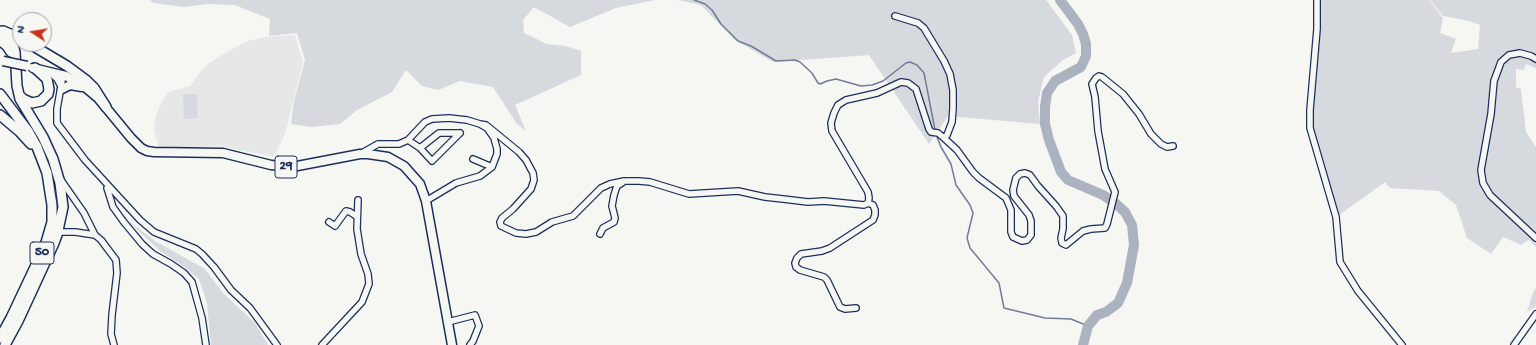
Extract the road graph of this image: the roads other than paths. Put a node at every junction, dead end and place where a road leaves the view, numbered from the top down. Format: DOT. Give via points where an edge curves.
graph roads {
  1 [pos="1317,0"];
  2 [pos="895,16"];
  3 [pos="0,31"];
  4 [pos="12,35"];
  5 [pos="0,40"];
  6 [pos="44,52"];
  7 [pos="15,59"];
  8 [pos="1536,59"];
  9 [pos="1,60"];
  10 [pos="31,67"];
  11 [pos="46,70"];
  12 [pos="63,75"];
  13 [pos="86,88"];
  14 [pos="62,89"];
  15 [pos="18,91"];
  16 [pos="0,94"];
  17 [pos="106,107"];
  18 [pos="0,115"];
  19 [pos="480,124"];
  20 [pos="944,138"];
  21 [pos="408,140"];
  22 [pos="1173,146"];
  23 [pos="420,148"];
  24 [pos="360,154"];
  25 [pos="473,159"];
  26 [pos="43,162"];
  27 [pos="492,167"];
  28 [pos="57,172"];
  29 [pos="624,181"];
  30 [pos="107,186"];
  31 [pos="358,200"];
  32 [pos="426,201"];
  33 [pos="868,203"];
  34 [pos="356,216"];
  35 [pos="329,222"];
  36 [pos="57,232"];
  37 [pos="600,234"];
  38 [pos="95,235"];
  39 [pos="1536,238"];
  40 [pos="856,308"];
  41 [pos="1536,314"];
  42 [pos="448,322"];
  43 [pos="0,338"];
  44 [pos="5,345"];
  45 [pos="114,345"];
  46 [pos="206,345"];
  47 [pos="277,345"];
  48 [pos="322,345"];
  49 [pos="452,345"];
  50 [pos="470,345"];
  51 [pos="1402,345"];
  52 [pos="1514,345"];
  1 -- 51 [label="street" via="1318,29 1310,128 1336,217 1340,262 1358,291"];
  2 -- 20 [label="street" via="918,23 924,28 950,74 953,108 950,130"];
  3 -- 4 [label="highway"];
  3 -- 7 [label="highway, 50" via="13,45"];
  5 -- 7 [label="highway"];
  6 -- 17 [label="highway" via="86,80"];
  7 -- 15 [label="highway, 50"];
  8 -- 39 [label="street" via="1520,53 1508,55 1501,62 1494,81 1481,170 1483,183 1490,195"];
  9 -- 10 [label="main road, bridge"];
  10 -- 11 [label="main road"];
  10 -- 15 [label="highway" via="48,79 49,89 45,98 36,102 27,101"];
  11 -- 12 [label="main road"];
  11 -- 14 [label="street" via="57,79"];
  12 -- 13 [label="main road"];
  12 -- 14 [label="street"];
  13 -- 14 [label="main road" via="70,85"];
  13 -- 17 [label="main road"];
  14 -- 30 [label="street" via="57,123"];
  15 -- 28 [label="highway, 50" via="23,105 43,137"];
  16 -- 26 [label="highway, 50" via="33,140"];
  17 -- 24 [label="main road, 29" via="126,133 147,151 223,153 271,165 292,167"];
  18 -- 26 [label="highway" via="26,138"];
  19 -- 21 [label="street" via="449,118 432,119 425,122"];
  19 -- 27 [label="street" via="491,133 496,143 497,154"];
  19 -- 29 [label="street" via="486,125 519,152 533,173 531,189 500,222 507,230 526,234 536,232 552,222 573,216 601,188"];
  20 -- 22 [label="street" via="979,178 1006,198 1011,210 1013,237 1017,240 1027,240 1031,235 1029,215 1016,200 1013,190 1016,178 1025,173 1034,179 1063,216 1061,238 1062,243 1066,245 1083,231 1105,228 1115,192 1105,169 1098,130 1092,84 1096,78 1102,77 1123,94 1161,144"];
  20 -- 33 [label="street" via="929,129 916,89 908,83 901,82 838,105 831,122 832,131 868,192"];
  21 -- 23 [label="street"];
  21 -- 24 [label="street" via="399,144 378,144"];
  23 -- 23 [label="street" via="439,133 460,133 432,161"];
  24 -- 32 [label="main road, 29" via="388,157 404,166 420,184"];
  25 -- 27 [label="street"];
  26 -- 43 [label="highway, 50" via="50,189 52,222 35,270"];
  27 -- 32 [label="street" via="480,176 456,183"];
  28 -- 36 [label="highway, 50" via="62,207"];
  28 -- 38 [label="street"];
  29 -- 33 [label="street" via="650,182 689,194 738,191 808,202 824,200 864,205"];
  29 -- 37 [label="street" via="617,186 614,195 612,206 616,218 603,228"];
  30 -- 46 [label="street" via="113,207 142,244 184,273 192,282"];
  30 -- 47 [label="street" via="154,232 196,249 202,254 231,290 250,308"];
  31 -- 34 [label="street"];
  32 -- 42 [label="main road, 29"];
  33 -- 40 [label="street" via="873,205 875,210 873,220 830,248 801,254 795,262 800,270 824,277 840,307"];
  34 -- 35 [label="street" via="346,211 335,226"];
  34 -- 48 [label="street" via="360,254 369,284 358,307"];
  36 -- 38 [label="street"];
  36 -- 44 [label="highway, 50"];
  38 -- 45 [label="street" via="116,260 111,334"];
  41 -- 52 [label="street"];
  42 -- 49 [label="main road, 29"];
  42 -- 50 [label="street" via="475,315 479,326"];
}
